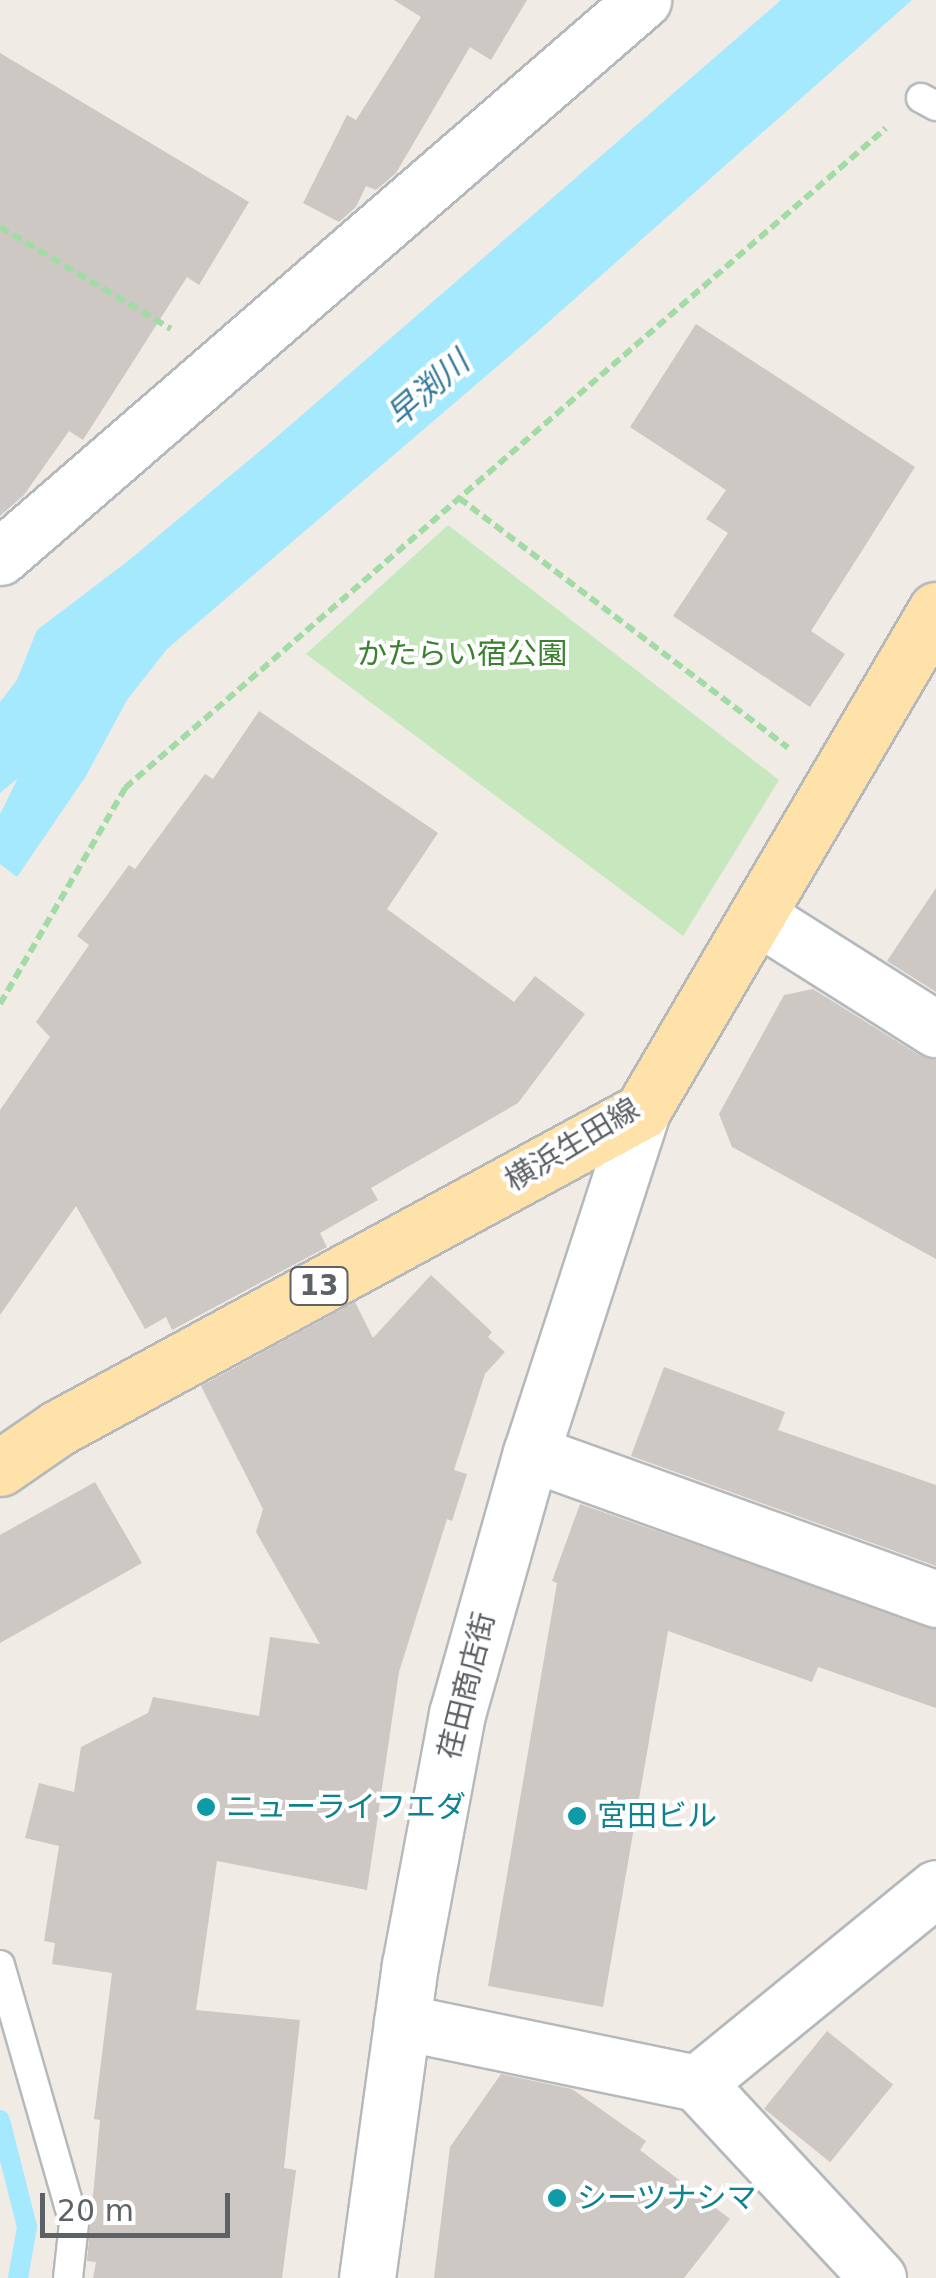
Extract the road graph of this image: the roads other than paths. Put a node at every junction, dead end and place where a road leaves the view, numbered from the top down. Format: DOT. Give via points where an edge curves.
graph roads {
  1 [pos="643,0"];
  2 [pos="0,557"];
  3 [pos="936,610"];
  4 [pos="757,916"];
  5 [pos="936,1029"];
  6 [pos="642,1111"];
  7 [pos="530,1453"];
  8 [pos="0,1468"];
  9 [pos="936,1599"];
  10 [pos="936,1888"];
  11 [pos="0,1965"];
  12 [pos="402,2022"];
  13 [pos="697,2082"];
  14 [pos="68,2278"];
  15 [pos="368,2278"];
  16 [pos="878,2278"];
  1 -- 2 [label="street"];
  3 -- 4 [label="main road, 横浜生田線"];
  4 -- 5 [label="street"];
  4 -- 6 [label="main road, 横浜生田線"];
  6 -- 7 [label="street, 荏田商店街"];
  6 -- 8 [label="main road, 横浜生田線 / 13" via="58,1428"];
  7 -- 9 [label="street"];
  7 -- 12 [label="street, 荏田商店街" via="457,1714"];
  10 -- 13 [label="street"];
  11 -- 14 [label="lane" via="74,2224"];
  12 -- 13 [label="street"];
  12 -- 15 [label="street, 荏田商店街"];
  13 -- 16 [label="street"];
}
